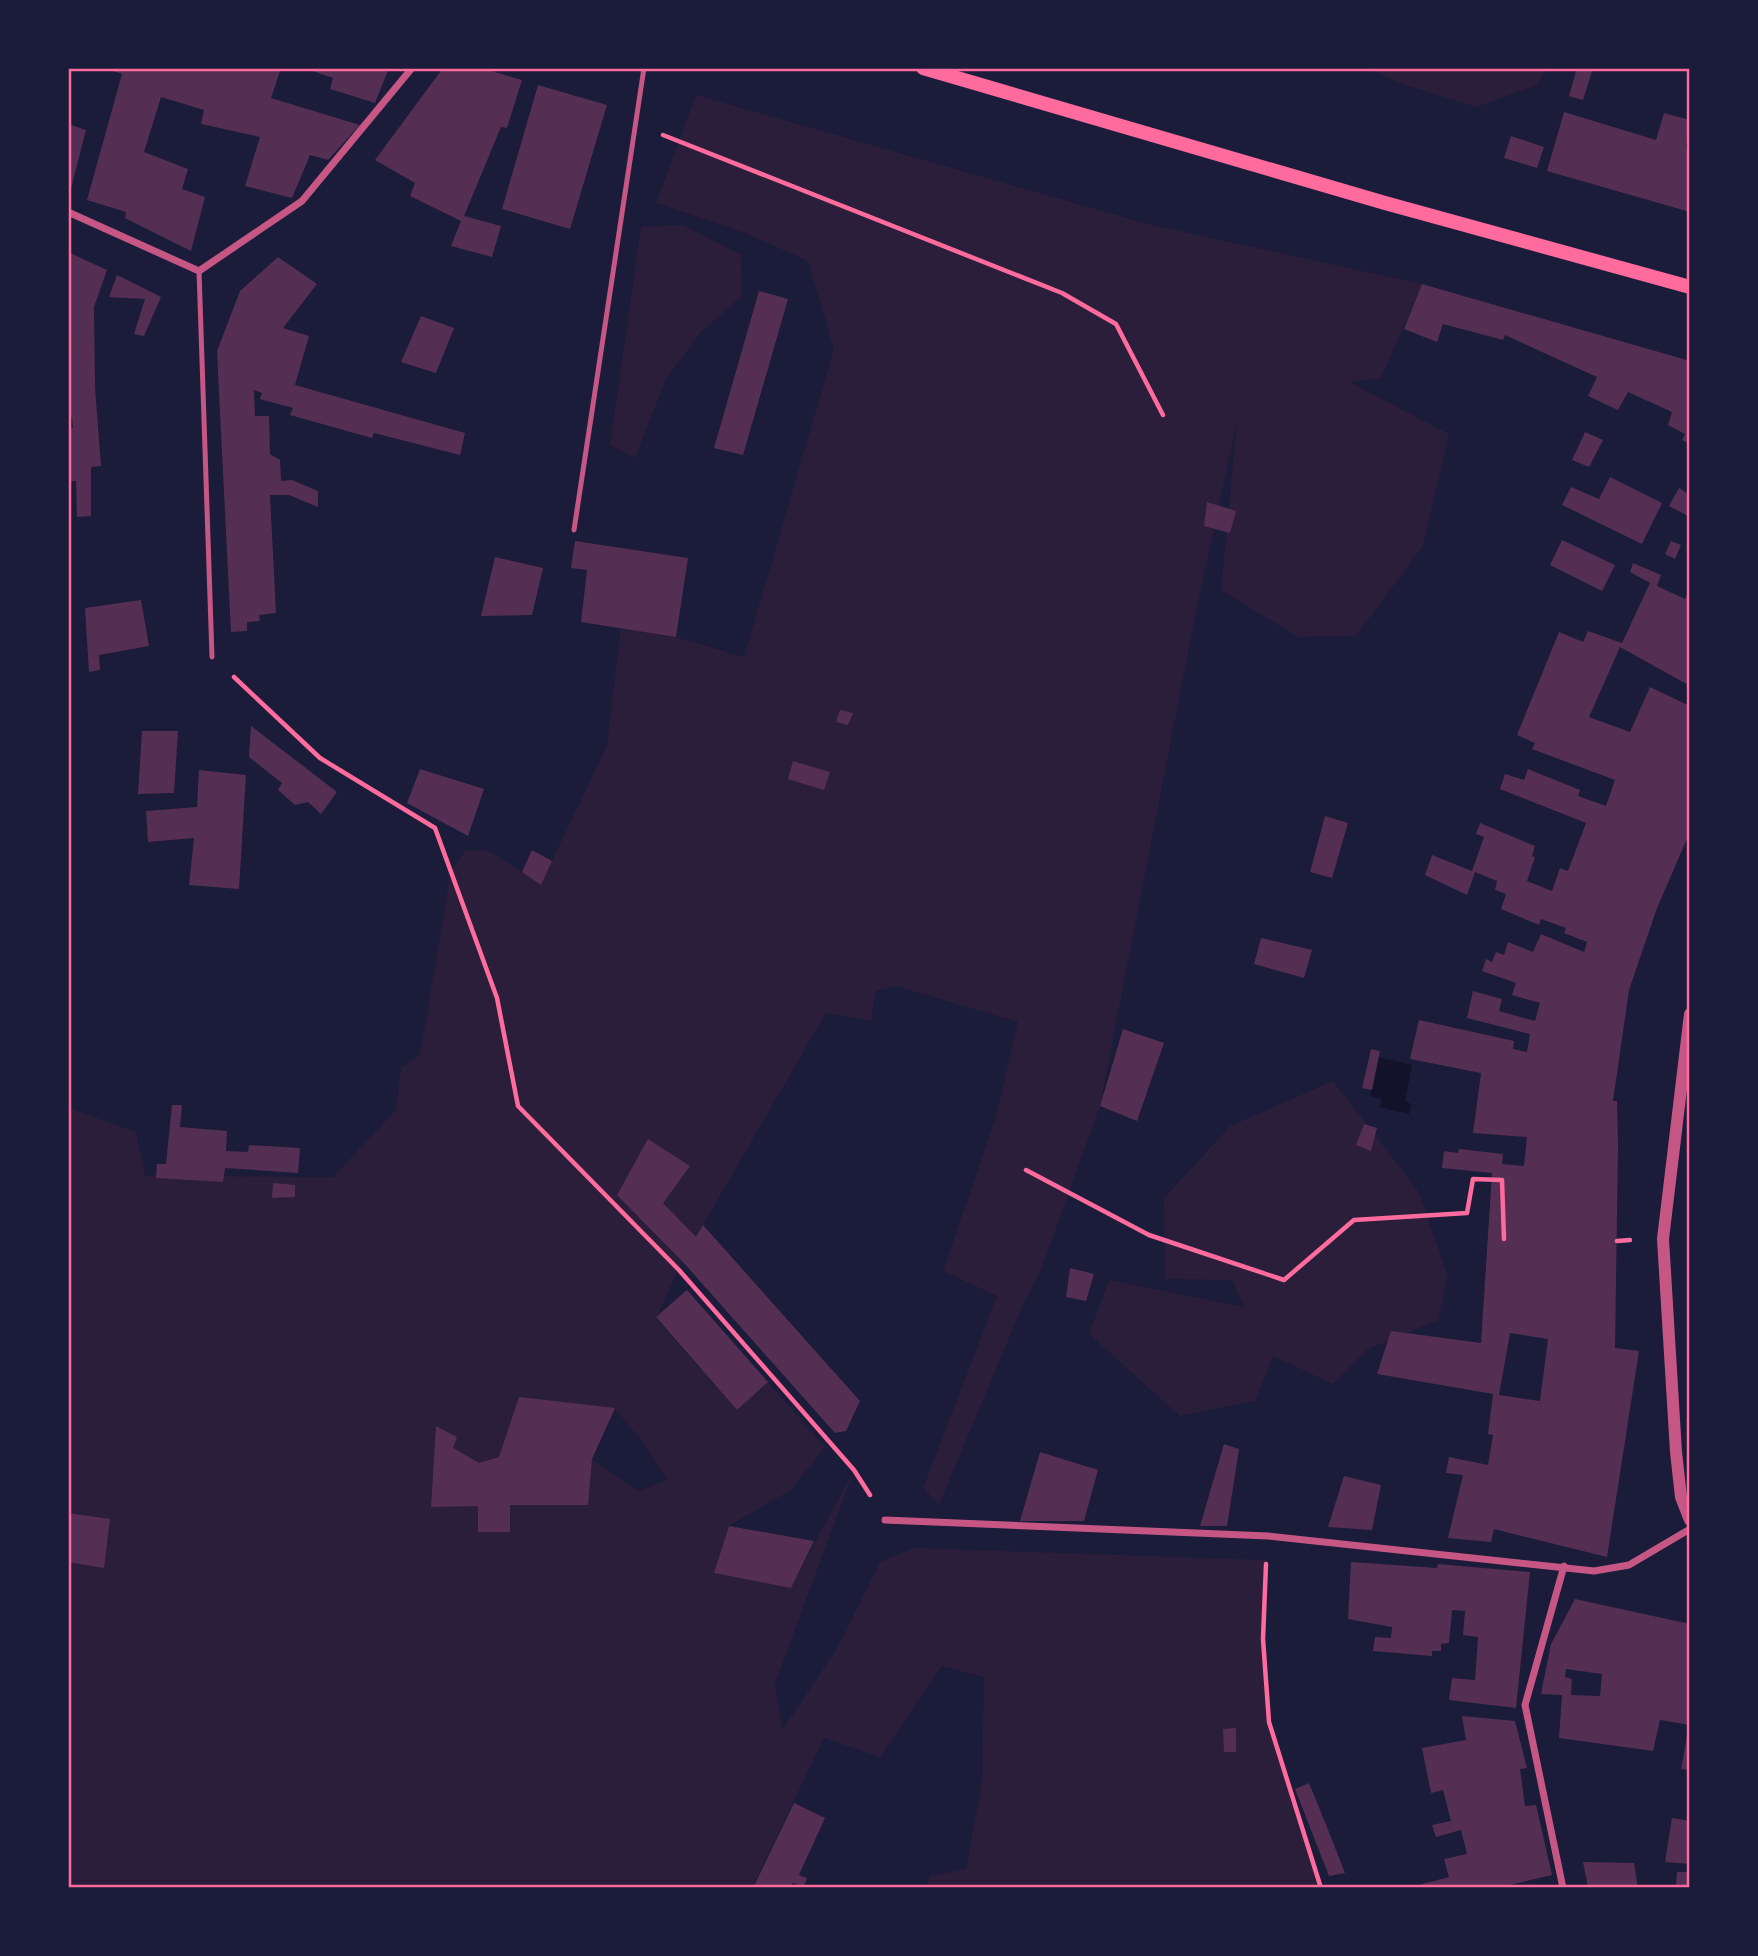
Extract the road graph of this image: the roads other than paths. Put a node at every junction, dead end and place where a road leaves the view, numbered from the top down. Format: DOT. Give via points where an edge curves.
graph roads {
  1 [pos="412,68"];
  2 [pos="643,68"];
  3 [pos="923,68"];
  4 [pos="68,212"];
  5 [pos="199,271"];
  6 [pos="1690,287"];
  7 [pos="574,530"];
  8 [pos="212,657"];
  9 [pos="1690,1014"];
  10 [pos="885,1520"];
  11 [pos="1690,1520"];
  12 [pos="1690,1529"];
  13 [pos="1564,1566"];
  14 [pos="1563,1888"];
  1 -- 5 [label="street" via="302,201"];
  2 -- 7 [label="lane"];
  3 -- 6 [label="main road" via="1385,204"];
  4 -- 5 [label="street"];
  5 -- 8 [label="lane"];
  9 -- 11 [label="street" via="1663,1239 1676,1452 1681,1497"];
  10 -- 13 [label="street" via="1268,1536"];
  12 -- 13 [label="street" via="1620,1567 1594,1571"];
  13 -- 14 [label="street" via="1525,1705"];
}
